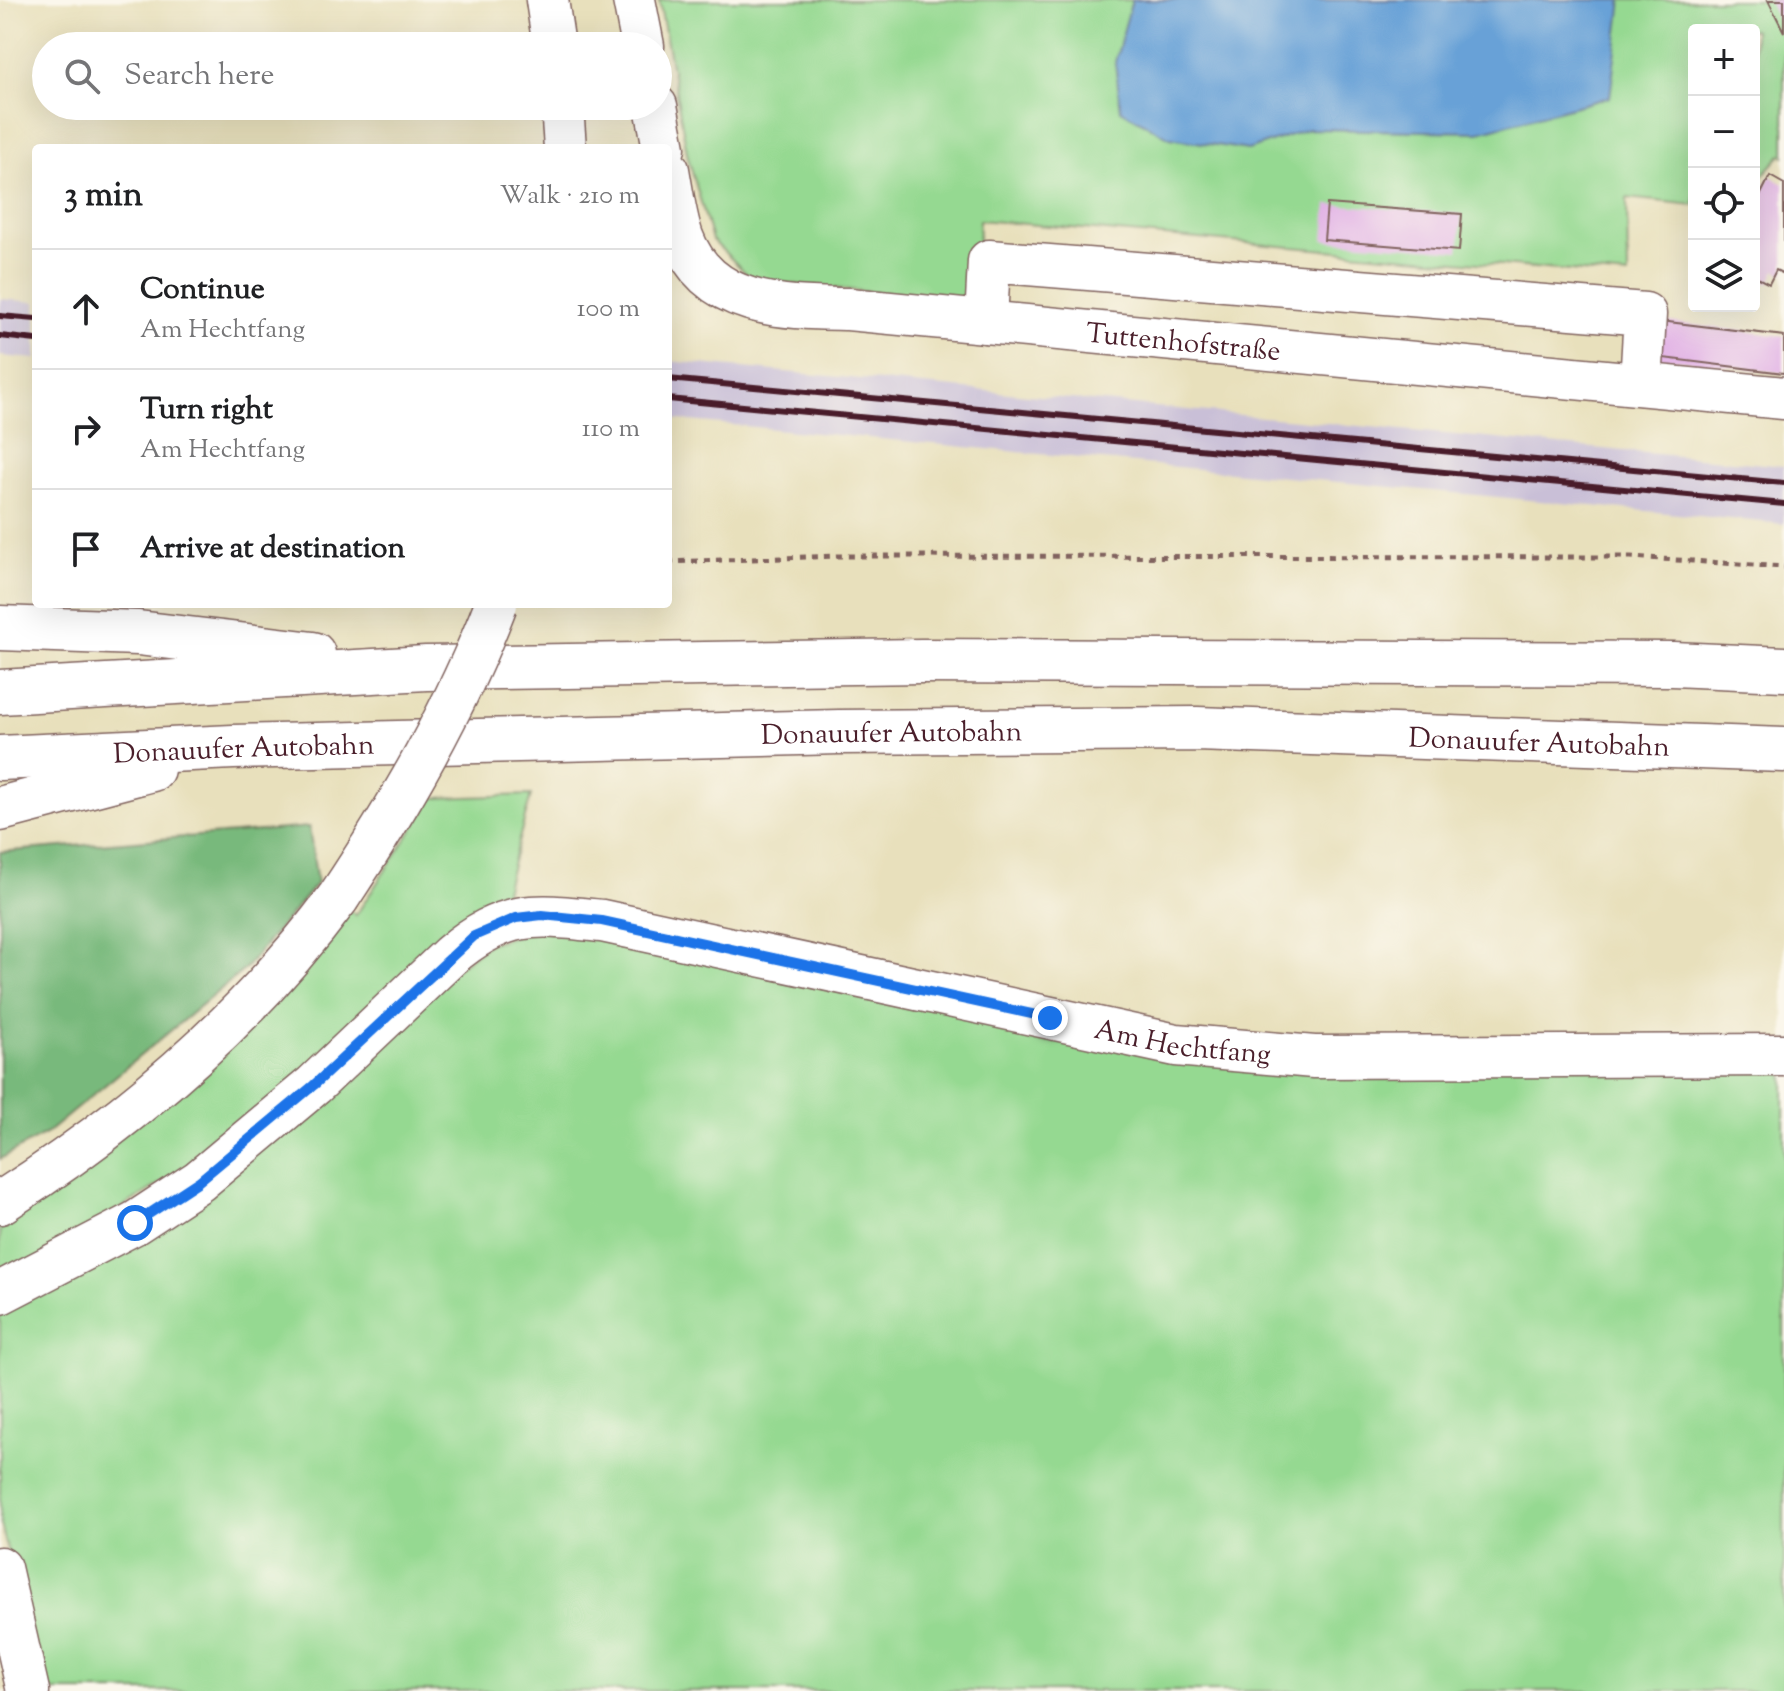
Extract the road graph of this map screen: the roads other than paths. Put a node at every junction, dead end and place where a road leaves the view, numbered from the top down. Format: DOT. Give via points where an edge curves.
graph roads {
  1 [pos="547,0"];
  2 [pos="634,0"];
  3 [pos="552,32"];
  4 [pos="640,32"];
  5 [pos="563,120"];
  6 [pos="659,120"];
  7 [pos="565,144"];
  8 [pos="663,144"];
  9 [pos="672,188"];
  10 [pos="986,322"];
  11 [pos="1641,384"];
  12 [pos="1784,398"];
  13 [pos="494,608"];
  14 [pos="0,628"];
  15 [pos="426,668"];
  16 [pos="1784,669"];
  17 [pos="0,692"];
  18 [pos="233,747"];
  19 [pos="1784,750"];
  20 [pos="0,758"];
  21 [pos="0,809"];
  22 [pos="1784,1055"];
  23 [pos="0,1203"];
  24 [pos="0,1293"];
  25 [pos="0,1568"];
  26 [pos="28,1691"];
  1 -- 3 [label="street"];
  2 -- 4 [label="street"];
  5 -- 7 [label="street"];
  6 -- 8 [label="street"];
  9 -- 10 [label="street, Tuttenhofstraße" via="683,238 694,259 707,276 744,299 795,308"];
  10 -- 11 [label="street, Tuttenhofstraße"];
  10 -- 11 [label="street" via="989,261 1645,314"];
  11 -- 12 [label="street, Tuttenhofstraße"];
  13 -- 23 [label="street, bridge" via="465,682 401,800 303,945 178,1072 82,1148"];
  14 -- 15 [label="highway" via="138,633"];
  15 -- 16 [label="highway" via="922,661"];
  15 -- 17 [label="highway"];
  18 -- 19 [label="highway, Donauufer Autobahn" via="1197,729"];
  18 -- 20 [label="highway, Donauufer Autobahn"];
  18 -- 21 [label="highway"];
  22 -- 24 [label="street, Am Hechtfang" via="1314,1057 1176,1045 602,921 516,918 474,936 451,955 314,1085 199,1181 135,1223"];
  25 -- 26 [label="street"];
}
